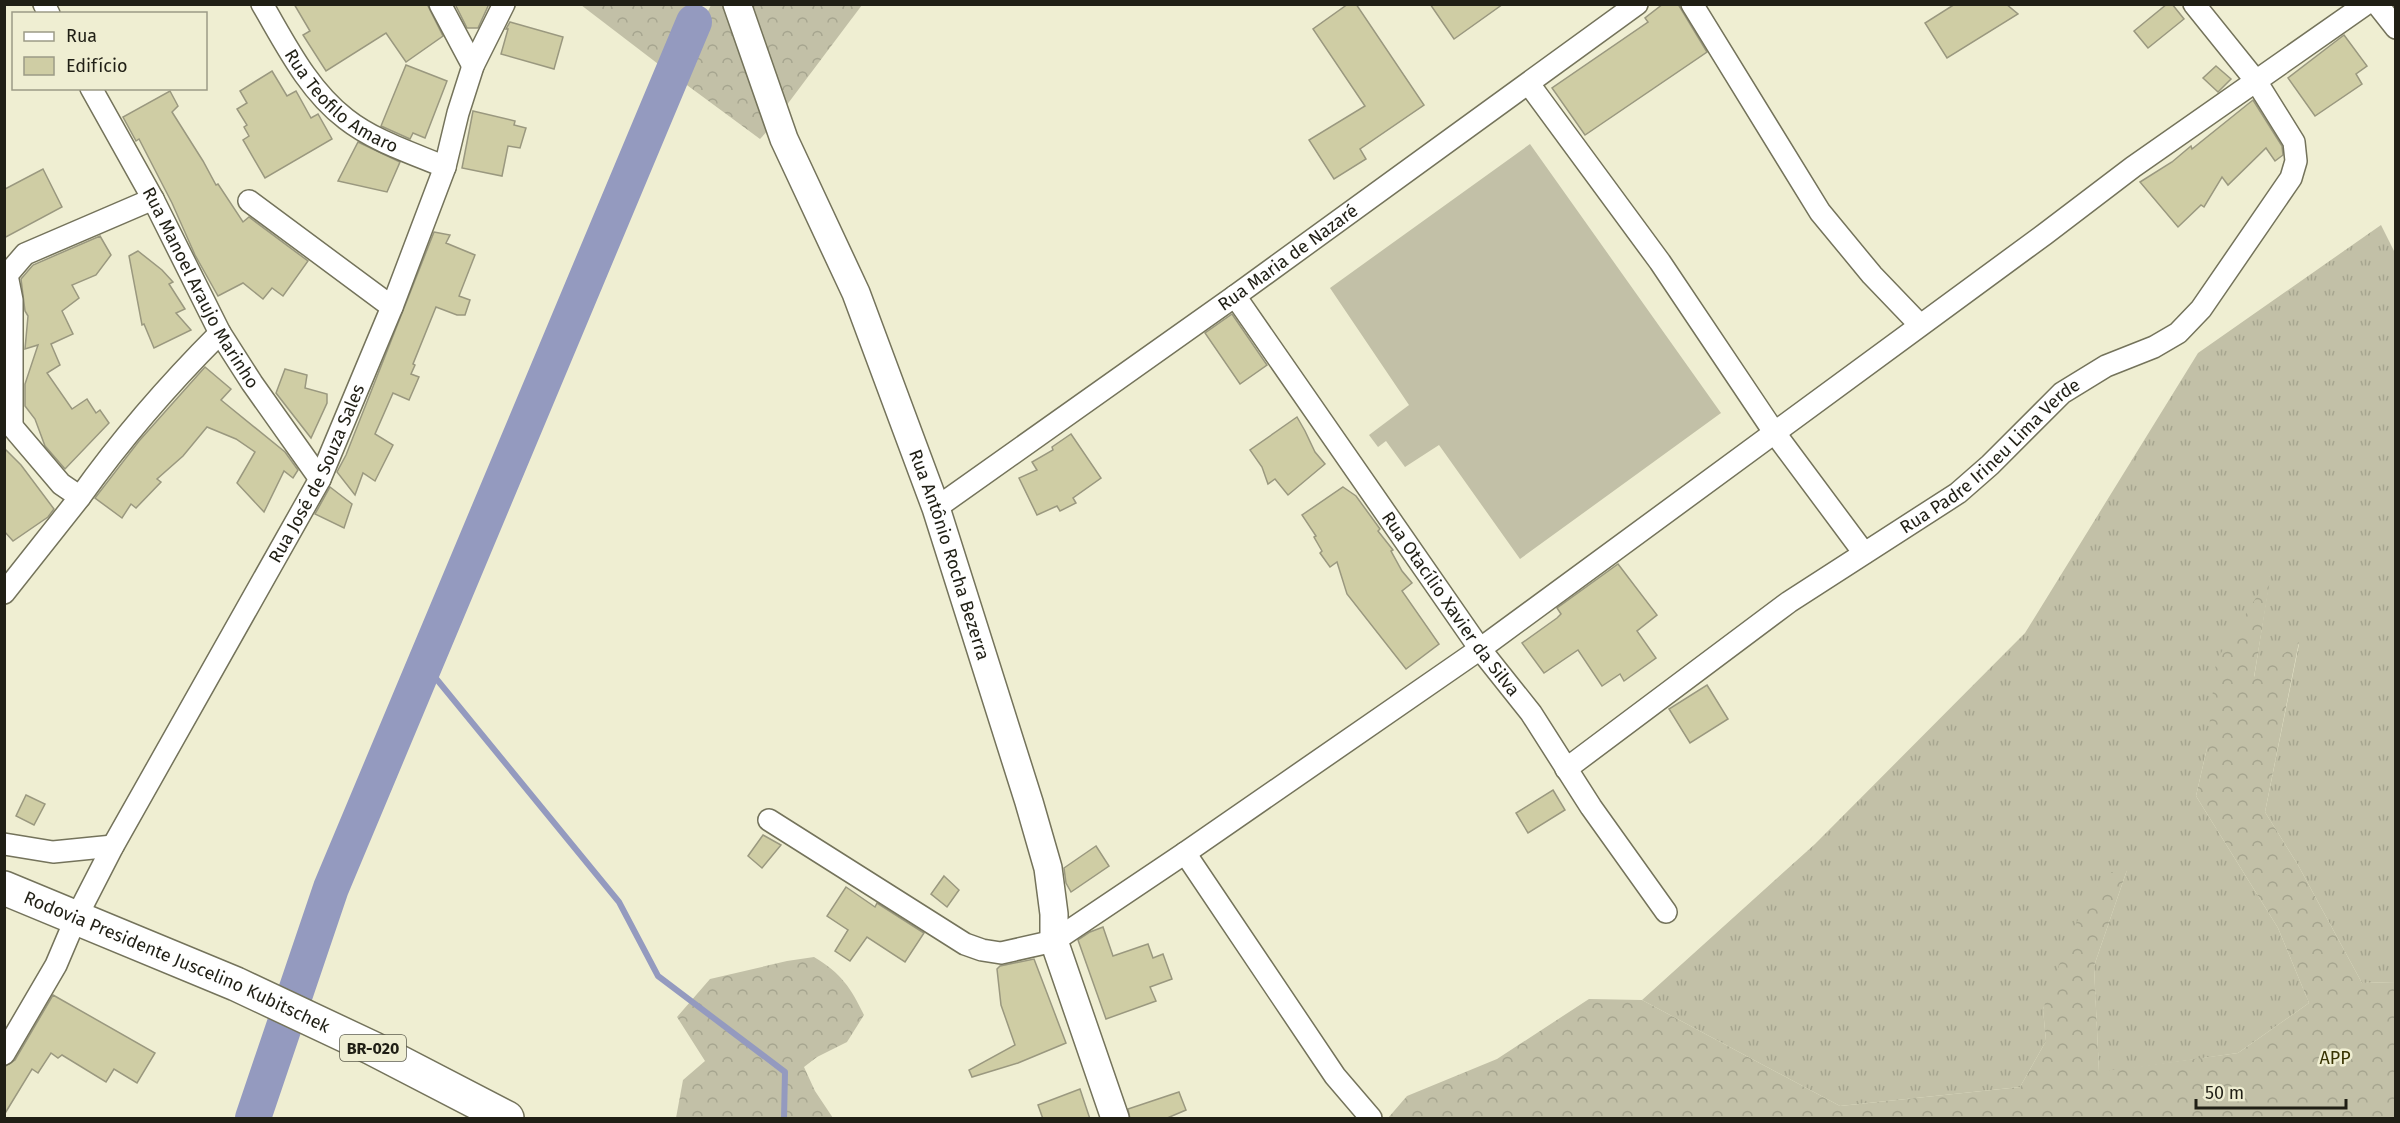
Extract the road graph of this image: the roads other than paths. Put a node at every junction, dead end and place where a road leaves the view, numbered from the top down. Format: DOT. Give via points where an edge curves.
graph roads {
  1 [pos="262,4"];
  2 [pos="440,4"];
  3 [pos="504,4"];
  4 [pos="737,4"];
  5 [pos="1637,4"];
  6 [pos="1692,4"];
  7 [pos="2194,4"];
  8 [pos="2366,4"];
  9 [pos="2376,4"];
  10 [pos="2396,28"];
  11 [pos="473,66"];
  12 [pos="2256,81"];
  13 [pos="1529,84"];
  14 [pos="92,90"];
  15 [pos="445,167"];
  16 [pos="153,199"];
  17 [pos="249,201"];
  18 [pos="1235,296"];
  19 [pos="392,307"];
  20 [pos="1920,325"];
  21 [pos="220,333"];
  22 [pos="8,420"];
  23 [pos="1774,432"];
  24 [pos="320,479"];
  25 [pos="81,497"];
  26 [pos="936,508"];
  27 [pos="1864,554"];
  28 [pos="4,592"];
  29 [pos="1480,649"];
  30 [pos="1566,769"];
  31 [pos="769,820"];
  32 [pos="4,844"];
  33 [pos="114,846"];
  34 [pos="1185,853"];
  35 [pos="4,888"];
  36 [pos="1665,912"];
  37 [pos="76,918"];
  38 [pos="1054,941"];
  39 [pos="4,1054"];
  40 [pos="507,1119"];
  41 [pos="1115,1119"];
  42 [pos="1371,1119"];
  1 -- 15 [label="street, Rua Teofilo Amaro" via="296,63 347,120"];
  2 -- 11 [label="street"];
  3 -- 11 [label="street, Rua José de Souza Sales"];
  4 -- 26 [label="street, Rua Antônio Rocha Bezerra" via="784,139 856,293"];
  5 -- 13 [label="street, Rua Maria de Nazaré"];
  6 -- 20 [label="street" via="1820,212 1872,276"];
  7 -- 12 [label="street, Rua Padre Irineu Lima Verde"];
  8 -- 12 [label="street"];
  9 -- 10 [label="street"];
  11 -- 15 [label="street, Rua José de Souza Sales"];
  12 -- 20 [label="street"];
  12 -- 27 [label="street, Rua Padre Irineu Lima Verde" via="2294,142 2296,161 2291,178 2201,309 2178,333 2106,366 2062,393 1958,493"];
  13 -- 18 [label="street, Rua Maria de Nazaré"];
  13 -- 23 [label="street" via="1660,262"];
  14 -- 16 [label="street, Rua Manoel Araujo Marinho"];
  15 -- 19 [label="street, Rua José de Souza Sales"];
  16 -- 21 [label="street, Rua Manoel Araujo Marinho"];
  16 -- 22 [label="street" via="25,254 11,268 7,275 12,300"];
  17 -- 19 [label="street"];
  18 -- 26 [label="street, Rua Maria de Nazaré"];
  18 -- 29 [label="street, Rua Otacílio Xavier da Silva"];
  19 -- 24 [label="street, Rua José de Souza Sales"];
  20 -- 23 [label="street"];
  21 -- 24 [label="street, Rua Manoel Araujo Marinho"];
  21 -- 25 [label="street" via="109,456"];
  22 -- 25 [label="street" via="60,484"];
  23 -- 27 [label="street"];
  23 -- 29 [label="street"];
  24 -- 33 [label="street, Rua José de Souza Sales"];
  25 -- 28 [label="street"];
  26 -- 38 [label="street, Rua Antônio Rocha Bezerra" via="1045,857"];
  27 -- 30 [label="street, Rua Padre Irineu Lima Verde" via="1789,602"];
  29 -- 30 [label="street, Rua Otacílio Xavier da Silva" via="1531,713"];
  29 -- 34 [label="street"];
  30 -- 36 [label="street, Rua Otacílio Xavier da Silva"];
  31 -- 38 [label="street" via="965,945 1001,953"];
  32 -- 33 [label="street" via="53,852"];
  33 -- 37 [label="street, Rua José de Souza Sales"];
  34 -- 38 [label="street"];
  34 -- 42 [label="street" via="1335,1076"];
  35 -- 37 [label="highway, Rodovia Presidente Juscelino Kubitschek / BR-020"];
  37 -- 39 [label="street, Rua José de Souza Sales" via="56,965"];
  37 -- 40 [label="highway, Rodovia Presidente Juscelino Kubitschek / BR-020" via="236,984 372,1047"];
  38 -- 41 [label="street, Rua Antônio Rocha Bezerra"];
}
